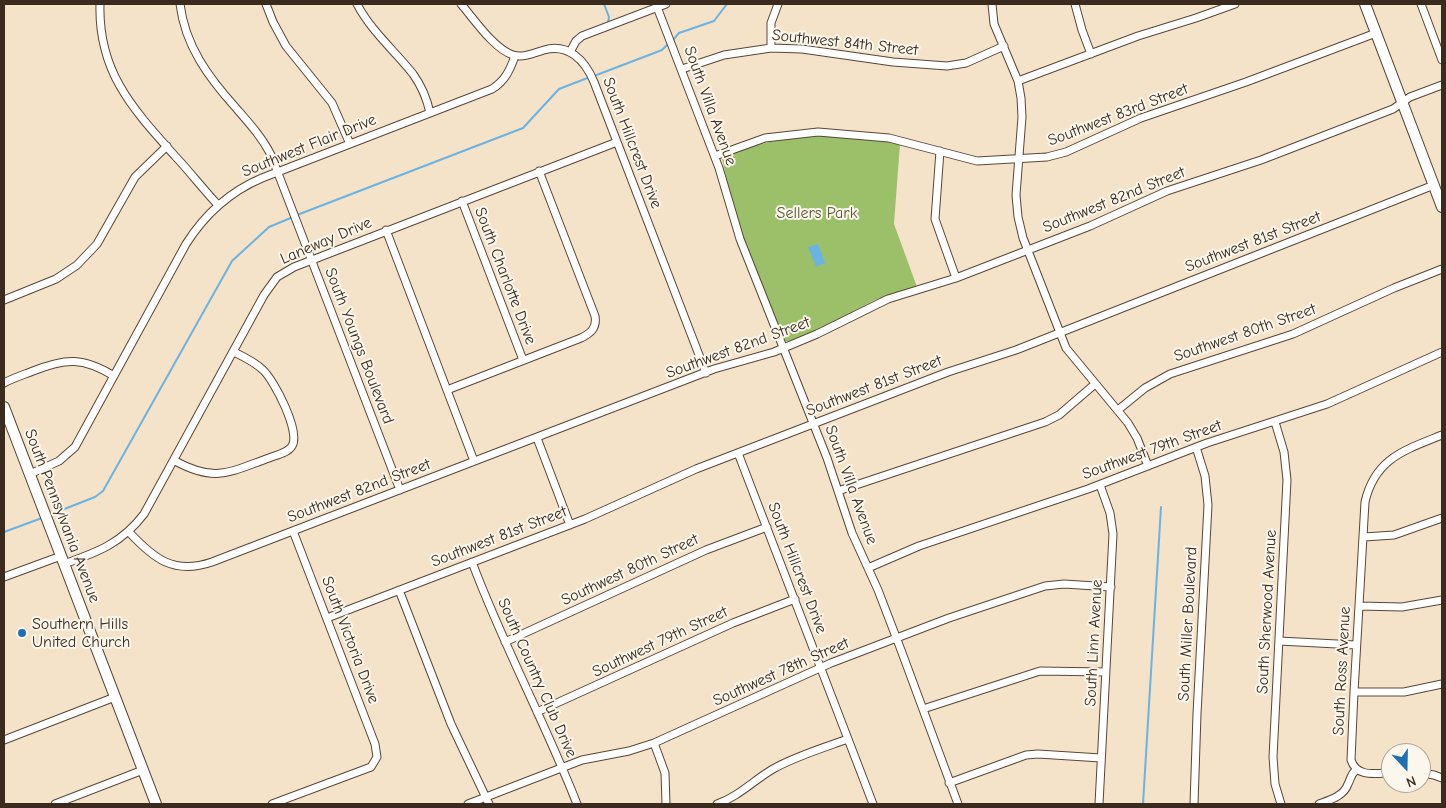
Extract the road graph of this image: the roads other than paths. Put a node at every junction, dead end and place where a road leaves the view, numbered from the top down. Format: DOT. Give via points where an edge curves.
graph roads {
  1 [pos="100,4"];
  2 [pos="180,4"];
  3 [pos="266,4"];
  4 [pos="357,4"];
  5 [pos="461,4"];
  6 [pos="666,4"];
  7 [pos="778,4"];
  8 [pos="992,4"];
  9 [pos="1076,4"];
  10 [pos="1235,4"];
  11 [pos="1364,4"];
  12 [pos="1421,4"];
  13 [pos="657,7"];
  14 [pos="1376,33"];
  15 [pos="1004,46"];
  16 [pos="771,48"];
  17 [pos="570,52"];
  18 [pos="1091,54"];
  19 [pos="515,56"];
  20 [pos="1442,60"];
  21 [pos="682,69"];
  22 [pos="1018,81"];
  23 [pos="1442,84"];
  24 [pos="1402,103"];
  25 [pos="430,113"];
  26 [pos="617,142"];
  27 [pos="350,144"];
  28 [pos="167,146"];
  29 [pos="940,151"];
  30 [pos="715,156"];
  31 [pos="1018,159"];
  32 [pos="539,171"];
  33 [pos="278,172"];
  34 [pos="1434,185"];
  35 [pos="462,201"];
  36 [pos="218,205"];
  37 [pos="1442,207"];
  38 [pos="386,230"];
  39 [pos="1028,250"];
  40 [pos="311,260"];
  41 [pos="1442,268"];
  42 [pos="956,278"];
  43 [pos="4,300"];
  44 [pos="1060,332"];
  45 [pos="784,348"];
  46 [pos="234,352"];
  47 [pos="1442,352"];
  48 [pos="523,360"];
  49 [pos="706,373"];
  50 [pos="114,376"];
  51 [pos="4,383"];
  52 [pos="1095,384"];
  53 [pos="447,390"];
  54 [pos="4,407"];
  55 [pos="1118,410"];
  56 [pos="1275,422"];
  57 [pos="814,424"];
  58 [pos="1442,435"];
  59 [pos="537,438"];
  60 [pos="1196,447"];
  61 [pos="738,453"];
  62 [pos="175,461"];
  63 [pos="474,462"];
  64 [pos="1148,466"];
  65 [pos="30,474"];
  66 [pos="1100,484"];
  67 [pos="400,490"];
  68 [pos="838,491"];
  69 [pos="1442,518"];
  70 [pos="570,525"];
  71 [pos="767,527"];
  72 [pos="293,531"];
  73 [pos="129,532"];
  74 [pos="1364,537"];
  75 [pos="63,560"];
  76 [pos="472,562"];
  77 [pos="868,568"];
  78 [pos="4,577"];
  79 [pos="1111,587"];
  80 [pos="399,590"];
  81 [pos="795,599"];
  82 [pos="1442,600"];
  83 [pos="1359,606"];
  84 [pos="327,618"];
  85 [pos="897,638"];
  86 [pos="1279,641"];
  87 [pos="505,642"];
  88 [pos="1356,645"];
  89 [pos="820,667"];
  90 [pos="1106,672"];
  91 [pos="1442,684"];
  92 [pos="1354,692"];
  93 [pos="115,697"];
  94 [pos="922,709"];
  95 [pos="537,712"];
  96 [pos="848,739"];
  97 [pos="4,740"];
  98 [pos="654,743"];
  99 [pos="1101,758"];
  100 [pos="562,768"];
  101 [pos="143,770"];
  102 [pos="1356,770"];
  103 [pos="1381,773"];
  104 [pos="949,783"];
  105 [pos="487,801"];
  106 [pos="55,804"];
  107 [pos="156,804"];
  108 [pos="272,804"];
  109 [pos="468,804"];
  110 [pos="576,804"];
  111 [pos="666,804"];
  112 [pos="717,804"];
  113 [pos="873,804"];
  114 [pos="958,804"];
  115 [pos="1099,804"];
  116 [pos="1194,804"];
  117 [pos="1281,804"];
  118 [pos="1319,804"];
  1 -- 28 [label="street" via="103,39 116,80 130,103"];
  2 -- 33 [label="street, South Youngs Boulevard" via="191,44 202,65 263,141"];
  3 -- 27 [label="street" via="286,46 332,103"];
  4 -- 25 [label="street" via="376,32 413,74"];
  5 -- 19 [label="street" via="498,45"];
  6 -- 13 [label="street"];
  7 -- 16 [label="street" via="771,23"];
  8 -- 15 [label="street" via="992,18"];
  9 -- 18 [label="street"];
  10 -- 18 [label="street"];
  11 -- 14 [label="main road"];
  12 -- 20 [label="street"];
  13 -- 17 [label="street" via="582,36"];
  13 -- 21 [label="street, South Villa Avenue"];
  14 -- 24 [label="main road"];
  14 -- 31 [label="street, Southwest 83rd Street" via="1141,118 1066,152"];
  15 -- 16 [label="street, Southwest 84th Street" via="966,63 941,66"];
  15 -- 22 [label="street"];
  16 -- 21 [label="street, Southwest 84th Street" via="724,54"];
  17 -- 19 [label="street" via="548,49"];
  17 -- 26 [label="street, South Hillcrest Drive" via="587,68"];
  18 -- 22 [label="street"];
  19 -- 25 [label="street, Southwest Flair Drive" via="506,77 498,85"];
  21 -- 30 [label="street, South Villa Avenue"];
  22 -- 31 [label="street" via="1022,117"];
  23 -- 24 [label="street, Southwest 82nd Street"];
  24 -- 34 [label="main road"];
  24 -- 39 [label="street, Southwest 82nd Street" via="1286,150 1166,191"];
  25 -- 27 [label="street, Southwest Flair Drive"];
  26 -- 32 [label="street, Laneway Drive"];
  26 -- 49 [label="street, South Hillcrest Drive"];
  27 -- 33 [label="street, Southwest Flair Drive"];
  28 -- 36 [label="street"];
  28 -- 43 [label="street" via="136,177 97,244 77,265 56,278"];
  29 -- 30 [label="street, Southwest 83rd Street" via="889,138 818,132 765,138"];
  29 -- 31 [label="street, Southwest 83rd Street" via="977,161"];
  29 -- 42 [label="street" via="935,219"];
  30 -- 45 [label="street, South Villa Avenue" via="736,229"];
  31 -- 39 [label="street" via="1016,208"];
  32 -- 35 [label="street, Laneway Drive"];
  32 -- 48 [label="street" via="595,316 595,325 586,336"];
  33 -- 36 [label="street, Southwest Flair Drive" via="243,187"];
  33 -- 40 [label="street, South Youngs Boulevard"];
  34 -- 37 [label="main road"];
  34 -- 44 [label="street, Southwest 81st Street"];
  35 -- 38 [label="street, Laneway Drive"];
  35 -- 48 [label="street, South Charlotte Drive"];
  36 -- 50 [label="street, Southwest Flair Drive" via="186,244"];
  38 -- 40 [label="street, Laneway Drive"];
  38 -- 53 [label="street"];
  39 -- 42 [label="street, Southwest 82nd Street"];
  39 -- 44 [label="street"];
  40 -- 46 [label="street, Laneway Drive" via="289,269 272,283"];
  40 -- 67 [label="street, South Youngs Boulevard"];
  41 -- 55 [label="street, Southwest 80th Street" via="1293,334 1170,374 1145,388"];
  42 -- 45 [label="street, Southwest 82nd Street" via="883,301"];
  44 -- 52 [label="street" via="1069,352"];
  44 -- 57 [label="street, Southwest 81st Street"];
  45 -- 49 [label="street, Southwest 82nd Street"];
  45 -- 57 [label="street, South Villa Avenue"];
  46 -- 62 [label="street, Laneway Drive"];
  46 -- 62 [label="street" via="258,366 272,380 293,429 292,446 224,474 201,472"];
  47 -- 56 [label="street, Southwest 79th Street" via="1336,400"];
  48 -- 53 [label="street"];
  49 -- 59 [label="street, Southwest 82nd Street"];
  50 -- 51 [label="street" via="90,364 68,361"];
  50 -- 65 [label="street, Southwest Flair Drive" via="73,450 59,461"];
  52 -- 55 [label="street"];
  52 -- 68 [label="street" via="1045,422"];
  53 -- 63 [label="street"];
  54 -- 65 [label="main road, South Pennsylvania Avenue"];
  55 -- 64 [label="street" via="1135,435"];
  56 -- 60 [label="street, Southwest 79th Street"];
  56 -- 86 [label="street, South Sherwood Avenue" via="1284,452 1287,480"];
  57 -- 61 [label="street, Southwest 81st Street"];
  57 -- 68 [label="street, South Villa Avenue"];
  58 -- 74 [label="street" via="1400,452 1377,472 1365,502"];
  59 -- 63 [label="street, Southwest 82nd Street"];
  59 -- 70 [label="street"];
  60 -- 64 [label="street, Southwest 79th Street"];
  60 -- 116 [label="street, South Miller Boulevard" via="1205,476 1208,505"];
  61 -- 70 [label="street, Southwest 81st Street"];
  61 -- 71 [label="street, South Hillcrest Drive"];
  62 -- 73 [label="street, Laneway Drive" via="148,508"];
  63 -- 67 [label="street, Southwest 82nd Street"];
  64 -- 66 [label="street, Southwest 79th Street"];
  65 -- 75 [label="main road, South Pennsylvania Avenue"];
  66 -- 77 [label="street, Southwest 79th Street" via="913,549"];
  66 -- 79 [label="street, South Linn Avenue" via="1113,528"];
  67 -- 72 [label="street, Southwest 82nd Street"];
  68 -- 77 [label="street, South Villa Avenue"];
  69 -- 74 [label="street" via="1394,535"];
  70 -- 76 [label="street, Southwest 81st Street"];
  71 -- 81 [label="street, South Hillcrest Drive"];
  71 -- 87 [label="street, Southwest 80th Street" via="706,550"];
  72 -- 73 [label="street, Southwest 82nd Street" via="212,562 190,567 176,566 156,558"];
  72 -- 84 [label="street, South Victoria Drive"];
  73 -- 75 [label="street, Laneway Drive" via="98,551"];
  74 -- 83 [label="street, South Ross Avenue"];
  75 -- 78 [label="street"];
  75 -- 93 [label="main road, South Pennsylvania Avenue"];
  76 -- 80 [label="street, Southwest 81st Street"];
  76 -- 87 [label="street, South Country Club Drive"];
  77 -- 85 [label="street, South Villa Avenue"];
  79 -- 85 [label="street, Southwest 78th Street" via="1045,586"];
  79 -- 90 [label="street, South Linn Avenue"];
  80 -- 84 [label="street, Southwest 81st Street"];
  80 -- 105 [label="street" via="448,717"];
  81 -- 89 [label="street, South Hillcrest Drive"];
  81 -- 95 [label="street, Southwest 79th Street" via="733,623"];
  82 -- 83 [label="street" via="1402,607"];
  83 -- 88 [label="street, South Ross Avenue"];
  84 -- 108 [label="street, South Victoria Drive" via="375,744 377,759 373,766"];
  85 -- 89 [label="street, Southwest 78th Street"];
  85 -- 94 [label="street, South Villa Avenue"];
  86 -- 88 [label="street"];
  86 -- 117 [label="street, South Sherwood Avenue" via="1273,757"];
  87 -- 95 [label="street, South Country Club Drive"];
  88 -- 92 [label="street, South Ross Avenue"];
  89 -- 96 [label="street, South Hillcrest Drive"];
  89 -- 98 [label="street, Southwest 78th Street"];
  90 -- 94 [label="street" via="1040,670"];
  90 -- 99 [label="street, South Linn Avenue"];
  91 -- 92 [label="street" via="1404,692"];
  92 -- 102 [label="street, South Ross Avenue" via="1351,760"];
  93 -- 97 [label="street"];
  93 -- 101 [label="main road, South Pennsylvania Avenue"];
  94 -- 104 [label="street, South Villa Avenue"];
  95 -- 100 [label="street, South Country Club Drive"];
  96 -- 112 [label="street" via="780,766"];
  96 -- 113 [label="street, South Hillcrest Drive"];
  98 -- 100 [label="street, Southwest 78th Street" via="588,758"];
  98 -- 111 [label="street" via="664,773"];
  99 -- 104 [label="street" via="1026,754"];
  99 -- 115 [label="street, South Linn Avenue"];
  100 -- 105 [label="street, Southwest 78th Street"];
  100 -- 110 [label="street, South Country Club Drive"];
  101 -- 106 [label="street"];
  101 -- 107 [label="main road, South Pennsylvania Avenue"];
  102 -- 103 [label="street"];
  102 -- 118 [label="street" via="1343,793"];
  104 -- 114 [label="street, South Villa Avenue"];
  105 -- 109 [label="street, Southwest 78th Street"];
}
